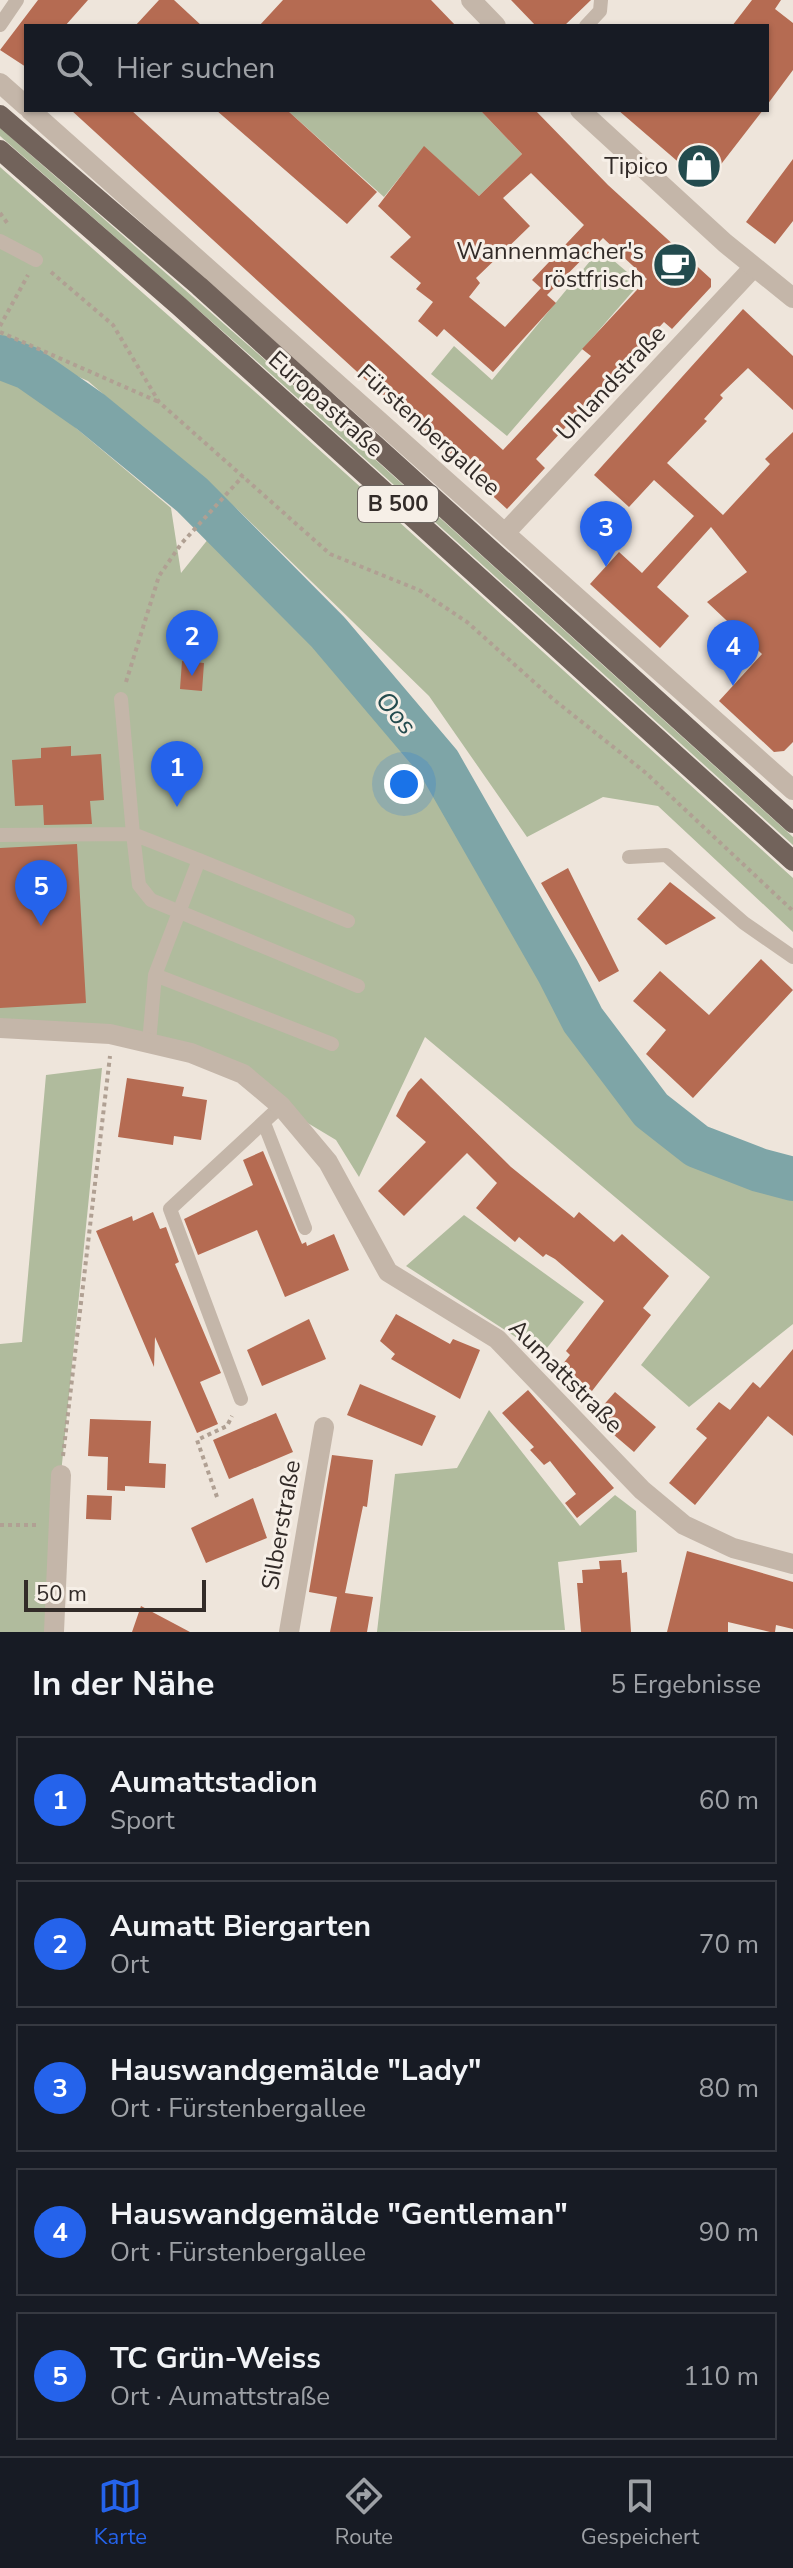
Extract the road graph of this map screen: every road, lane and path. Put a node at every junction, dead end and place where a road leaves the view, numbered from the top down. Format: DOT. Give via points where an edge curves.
graph roads {
  1 [pos="17,0"];
  2 [pos="471,0"];
  3 [pos="601,0"];
  4 [pos="494,24"];
  5 [pos="588,24"];
  6 [pos="0,25"];
  7 [pos="0,83"];
  8 [pos="24,104"];
  9 [pos="32,112"];
  10 [pos="582,112"];
  11 [pos="0,115"];
  12 [pos="0,150"];
  13 [pos="0,213"];
  14 [pos="9,225"];
  15 [pos="0,241"];
  16 [pos="36,260"];
  17 [pos="753,268"];
  18 [pos="793,298"];
  19 [pos="0,326"];
  20 [pos="0,332"];
  21 [pos="159,402"];
  22 [pos="243,476"];
  23 [pos="505,533"];
  24 [pos="121,699"];
  25 [pos="789,780"];
  26 [pos="793,823"];
  27 [pos="133,834"];
  28 [pos="0,835"];
  29 [pos="629,857"];
  30 [pos="199,860"];
  31 [pos="793,861"];
  32 [pos="793,911"];
  33 [pos="179,913"];
  34 [pos="348,921"];
  35 [pos="793,957"];
  36 [pos="155,975"];
  37 [pos="358,986"];
  38 [pos="0,1028"];
  39 [pos="110,1034"];
  40 [pos="149,1043"];
  41 [pos="332,1044"];
  42 [pos="281,1106"];
  43 [pos="264,1123"];
  44 [pos="305,1228"];
  45 [pos="241,1399"];
  46 [pos="324,1427"];
  47 [pos="61,1475"];
  48 [pos="217,1497"];
  49 [pos="0,1525"];
  50 [pos="58,1525"];
  51 [pos="793,1564"];
  52 [pos="54,1632"];
  53 [pos="289,1632"];
  1 -- 6 [label="lane"];
  2 -- 4 [label="street"];
  3 -- 5 [label="lane" via="600,11"];
  7 -- 8 [label="street, Fürstenbergallee"];
  9 -- 23 [label="street, Fürstenbergallee"];
  10 -- 17 [label="street"];
  11 -- 26 [label="main road, Europastraße / B 500" via="199,286"];
  12 -- 31 [label="main road, Europastraße / B 500"];
  13 -- 14 [label="path"];
  15 -- 16 [label="lane"];
  16 -- 19 [label="path"];
  16 -- 21 [label="path" via="113,325"];
  17 -- 18 [label="street"];
  17 -- 23 [label="street, Uhlandstraße"];
  20 -- 21 [label="path"];
  21 -- 22 [label="path"];
  22 -- 24 [label="path" via="159,576"];
  22 -- 32 [label="path" via="330,554 419,590 467,622 646,773"];
  23 -- 25 [label="street, Fürstenbergallee"];
  24 -- 27 [label="lane"];
  27 -- 28 [label="lane"];
  27 -- 30 [label="lane"];
  27 -- 33 [label="lane" via="139,885 151,900"];
  29 -- 35 [label="lane" via="666,855 744,923"];
  30 -- 33 [label="lane"];
  30 -- 34 [label="lane"];
  33 -- 36 [label="lane"];
  33 -- 37 [label="lane"];
  36 -- 40 [label="lane"];
  36 -- 41 [label="lane"];
  38 -- 39 [label="street, Aumattstraße"];
  39 -- 40 [label="street, Aumattstraße"];
  39 -- 47 [label="path"];
  40 -- 42 [label="street, Aumattstraße" via="243,1074"];
  42 -- 43 [label="lane"];
  42 -- 51 [label="street, Aumattstraße" via="328,1162 388,1272 497,1339 642,1490 684,1525 733,1548"];
  43 -- 44 [label="lane"];
  43 -- 45 [label="lane" via="170,1209"];
  45 -- 48 [label="path" via="227,1426 197,1440"];
  46 -- 53 [label="street, Silberstraße"];
  47 -- 50 [label="street"];
  49 -- 50 [label="path"];
  50 -- 52 [label="street"];
}
